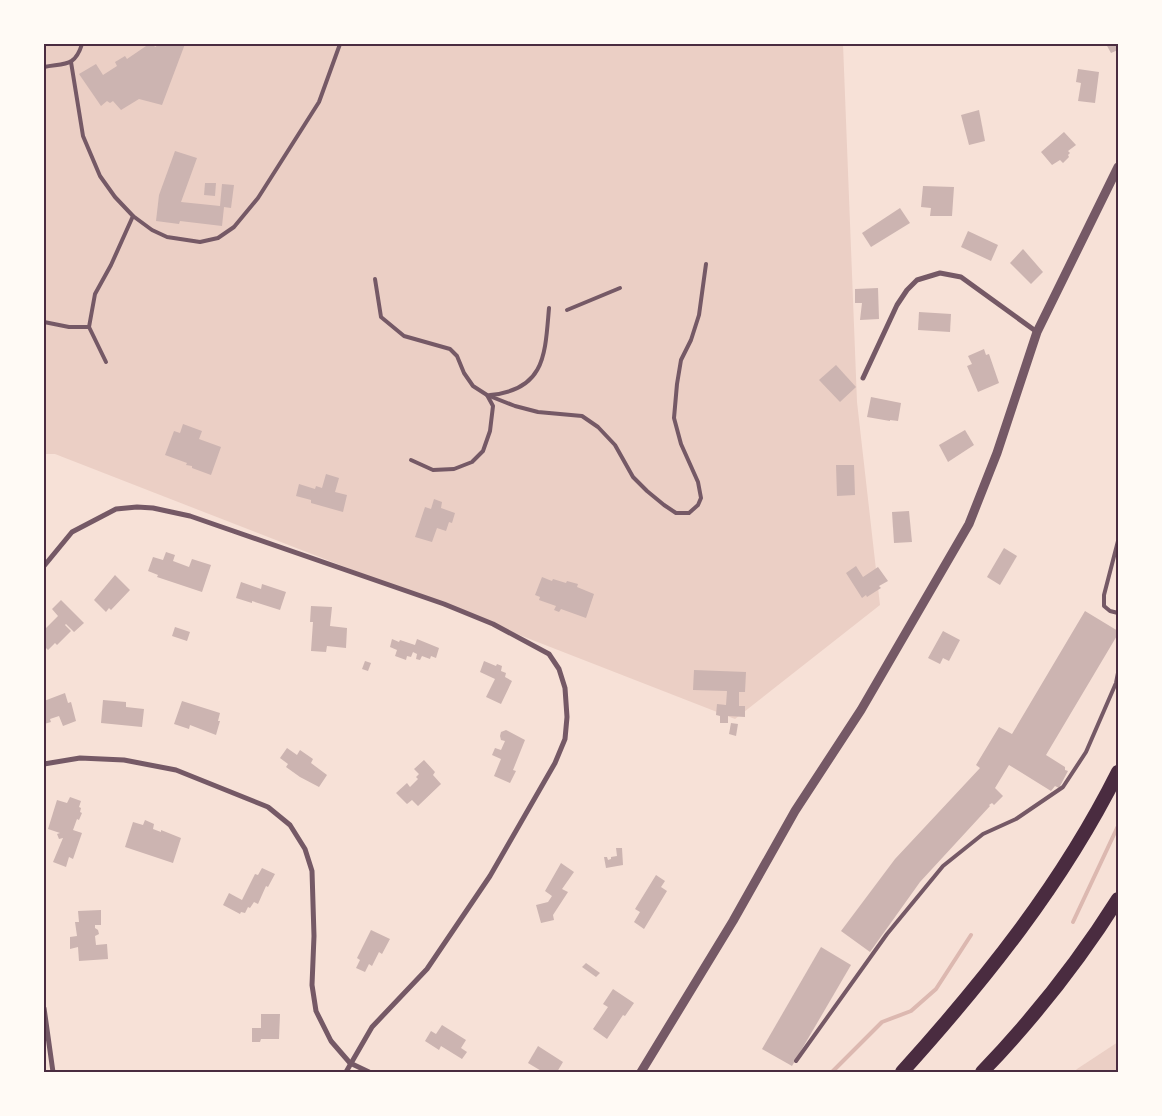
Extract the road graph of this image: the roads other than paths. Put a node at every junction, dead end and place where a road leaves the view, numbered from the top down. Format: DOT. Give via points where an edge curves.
graph roads {
  1 [pos="82,44"];
  2 [pos="340,44"];
  3 [pos="71,62"];
  4 [pos="44,68"];
  5 [pos="1117,174"];
  6 [pos="132,216"];
  7 [pos="706,264"];
  8 [pos="375,279"];
  9 [pos="620,288"];
  10 [pos="549,308"];
  11 [pos="567,310"];
  12 [pos="44,322"];
  13 [pos="89,327"];
  14 [pos="1038,332"];
  15 [pos="106,362"];
  16 [pos="863,378"];
  17 [pos="487,395"];
  18 [pos="411,460"];
  19 [pos="1118,541"];
  20 [pos="44,566"];
  21 [pos="1118,613"];
  22 [pos="1118,673"];
  23 [pos="44,764"];
  24 [pos="1118,772"];
  25 [pos="1118,899"];
  26 [pos="44,1008"];
  27 [pos="796,1061"];
  28 [pos="350,1063"];
  29 [pos="53,1072"];
  30 [pos="346,1072"];
  31 [pos="369,1072"];
  32 [pos="641,1072"];
  33 [pos="902,1072"];
  34 [pos="982,1072"];
  1 -- 3 [label="lane" via="77,58"];
  2 -- 6 [label="lane" via="319,102 258,198 234,227 218,238 200,242 167,237"];
  3 -- 4 [label="lane"];
  3 -- 6 [label="lane" via="83,136 100,176"];
  5 -- 14 [label="street"];
  6 -- 13 [label="lane" via="95,294"];
  7 -- 17 [label="lane" via="699,315 692,340 681,360 674,418 701,498 689,512 676,513 647,491 633,477 615,445 582,416 538,412"];
  8 -- 17 [label="lane" via="381,317 404,336 450,349 473,386"];
  9 -- 11 [label="lane"];
  10 -- 17 [label="lane" via="545,350 537,373 523,386 504,394"];
  12 -- 13 [label="lane"];
  13 -- 15 [label="lane"];
  14 -- 16 [label="street" via="961,277 940,272 917,280 907,290"];
  14 -- 32 [label="street" via="970,524"];
  17 -- 18 [label="lane" via="493,406 490,431 483,451 472,462 454,469 433,470"];
  19 -- 21 [label="lane" via="1104,606"];
  20 -- 28 [label="street" via="72,532 116,509 153,508 219,525 444,604 493,624 549,654 559,669 565,688 567,717 565,739 555,763 490,876 427,969 372,1027"];
  22 -- 27 [label="lane" via="1086,752 1063,786 1016,819 983,834 943,866 887,934"];
  23 -- 28 [label="street" via="80,758 124,760 176,770 268,807 290,825 305,849 312,870 312,985 316,1011 331,1041"];
  24 -- 33 [label="highway" via="1066,865 1015,938"];
  25 -- 34 [label="highway" via="1055,989"];
  26 -- 29 [label="street"];
  28 -- 30 [label="street"];
  28 -- 31 [label="street"];
}
